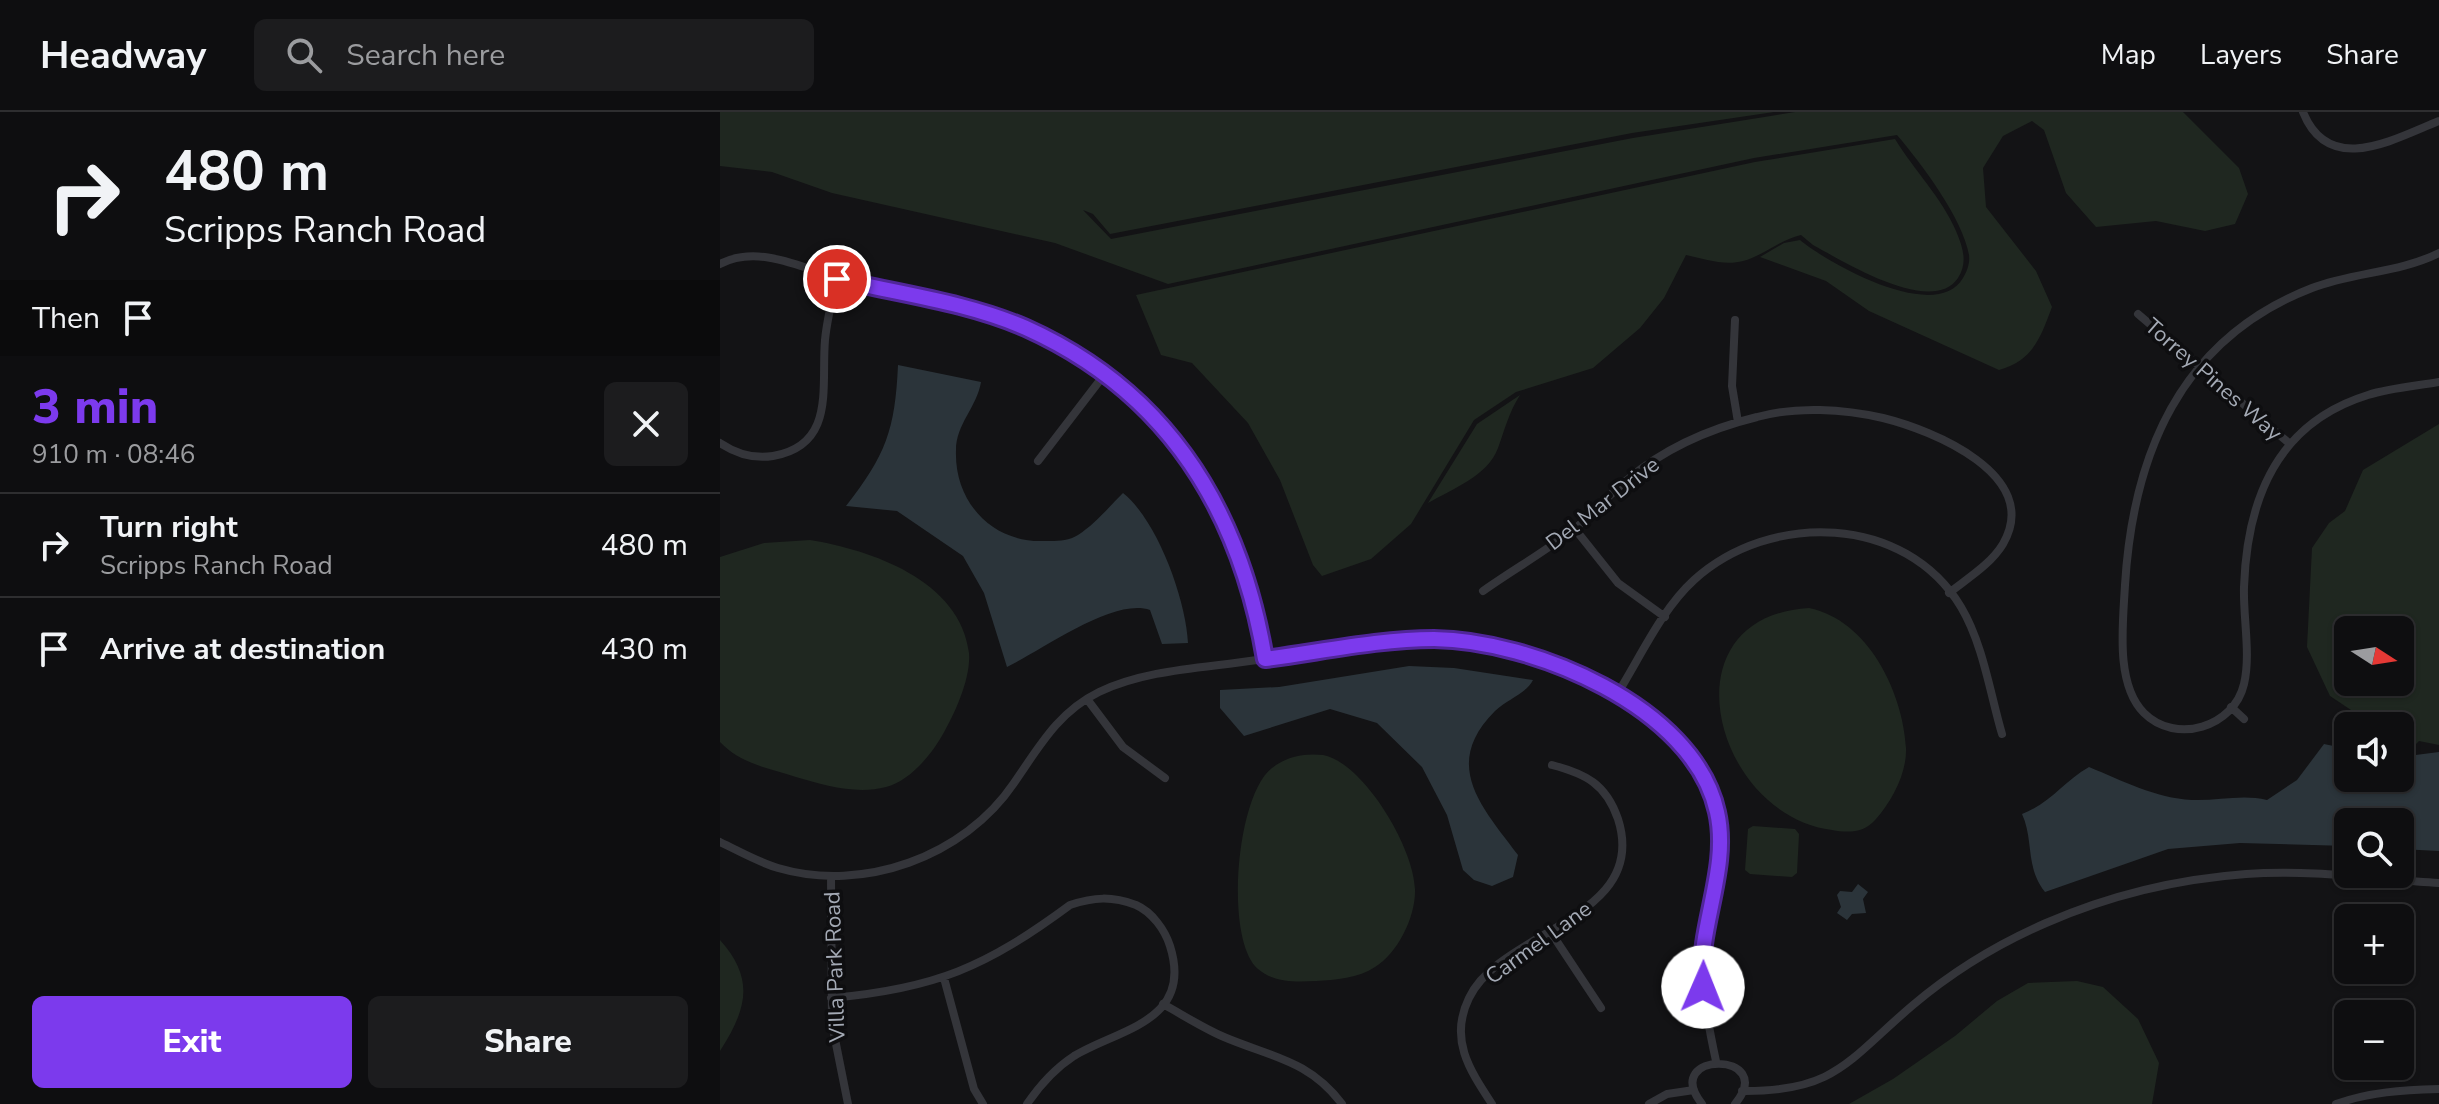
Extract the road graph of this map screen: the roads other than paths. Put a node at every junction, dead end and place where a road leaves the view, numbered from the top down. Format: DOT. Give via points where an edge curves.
graph roads {
  1 [pos="2303,112"];
  2 [pos="2439,121"];
  3 [pos="2439,253"];
  4 [pos="720,264"];
  5 [pos="837,279"];
  6 [pos="2138,314"];
  7 [pos="1735,320"];
  8 [pos="2200,367"];
  9 [pos="1104,375"];
  10 [pos="2439,382"];
  11 [pos="1738,422"];
  12 [pos="720,443"];
  13 [pos="2290,444"];
  14 [pos="1038,461"];
  15 [pos="1575,529"];
  16 [pos="1483,591"];
  17 [pos="1949,593"];
  18 [pos="1665,617"];
  19 [pos="1265,659"];
  20 [pos="1616,696"];
  21 [pos="1087,699"];
  22 [pos="2231,707"];
  23 [pos="2244,719"];
  24 [pos="2002,734"];
  25 [pos="1552,765"];
  26 [pos="1165,778"];
  27 [pos="720,842"];
  28 [pos="831,876"];
  29 [pos="2439,883"];
  30 [pos="1550,931"];
  31 [pos="944,978"];
  32 [pos="831,998"];
  33 [pos="1163,1004"];
  34 [pos="1601,1008"];
  35 [pos="1716,1061"];
  36 [pos="2439,1089"];
  37 [pos="1694,1090"];
  38 [pos="1742,1091"];
  39 [pos="848,1104"];
  40 [pos="983,1104"];
  41 [pos="1027,1104"];
  42 [pos="1342,1104"];
  43 [pos="1492,1104"];
  44 [pos="1649,1104"];
  45 [pos="1702,1104"];
  46 [pos="1735,1104"];
  47 [pos="2336,1104"];
  1 -- 2 [label="street" via="2321,137 2349,150 2382,144"];
  3 -- 8 [label="street" via="2334,280 2279,303 2236,331"];
  4 -- 5 [label="street" via="760,256"];
  5 -- 9 [label="street" via="989,314 1026,328"];
  5 -- 12 [label="street" via="825,337 822,414 815,431 786,453 766,457"];
  6 -- 8 [label="street, Torrey Pines Way"];
  7 -- 11 [label="street" via="1732,386"];
  8 -- 13 [label="street, Torrey Pines Way"];
  8 -- 22 [label="street" via="2153,441 2135,499 2123,620 2126,678 2133,699 2162,725 2199,730"];
  9 -- 14 [label="street"];
  9 -- 19 [label="street" via="1158,423 1206,486 1250,583"];
  10 -- 13 [label="street" via="2369,394 2337,407"];
  11 -- 15 [label="street, Del Mar Drive" via="1683,441 1657,458"];
  11 -- 17 [label="street, Del Mar Drive" via="1817,410 1881,418 1928,432 1981,462 2006,492 2009,526 1988,562"];
  13 -- 22 [label="street" via="2269,473 2258,501 2244,581 2244,686"];
  15 -- 16 [label="street, Del Mar Drive"];
  15 -- 18 [label="street" via="1618,583"];
  17 -- 18 [label="street" via="1887,545 1853,534 1792,532 1749,545 1712,565 1691,582"];
  17 -- 24 [label="street" via="1977,644"];
  18 -- 20 [label="street"];
  19 -- 20 [label="street" via="1433,639 1468,642 1544,660"];
  19 -- 21 [label="street" via="1137,679"];
  20 -- 35 [label="street" via="1685,751 1704,775 1717,810 1719,864 1704,946 1703,987"];
  21 -- 26 [label="street" via="1123,747"];
  21 -- 28 [label="street" via="1050,729 1014,784 978,824 909,864"];
  22 -- 23 [label="street"];
  25 -- 30 [label="street, Carmel Lane" via="1597,782 1609,796 1622,832 1610,886"];
  27 -- 28 [label="street" via="777,867"];
  28 -- 32 [label="street, Villa Park Road"];
  29 -- 38 [label="street" via="2248,874 2156,888 2099,904 2046,923 1967,965 1826,1079 1773,1091"];
  30 -- 34 [label="street"];
  30 -- 43 [label="street, Carmel Lane" via="1488,973 1464,1009 1459,1025 1465,1064"];
  31 -- 32 [label="street" via="882,994"];
  31 -- 33 [label="street" via="993,957 1070,905 1102,897 1145,910 1168,941 1172,975"];
  31 -- 40 [label="street" via="974,1089"];
  32 -- 39 [label="street, Villa Park Road"];
  33 -- 41 [label="street" via="1148,1022 1097,1043 1062,1065"];
  33 -- 42 [label="street" via="1220,1035 1291,1061 1319,1077"];
  35 -- 37 [label="street" via="1697,1073"];
  35 -- 38 [label="street" via="1735,1067"];
  36 -- 47 [label="street" via="2385,1092"];
  37 -- 44 [label="street" via="1667,1094"];
  37 -- 45 [label="street"];
  38 -- 46 [label="street"];
}
